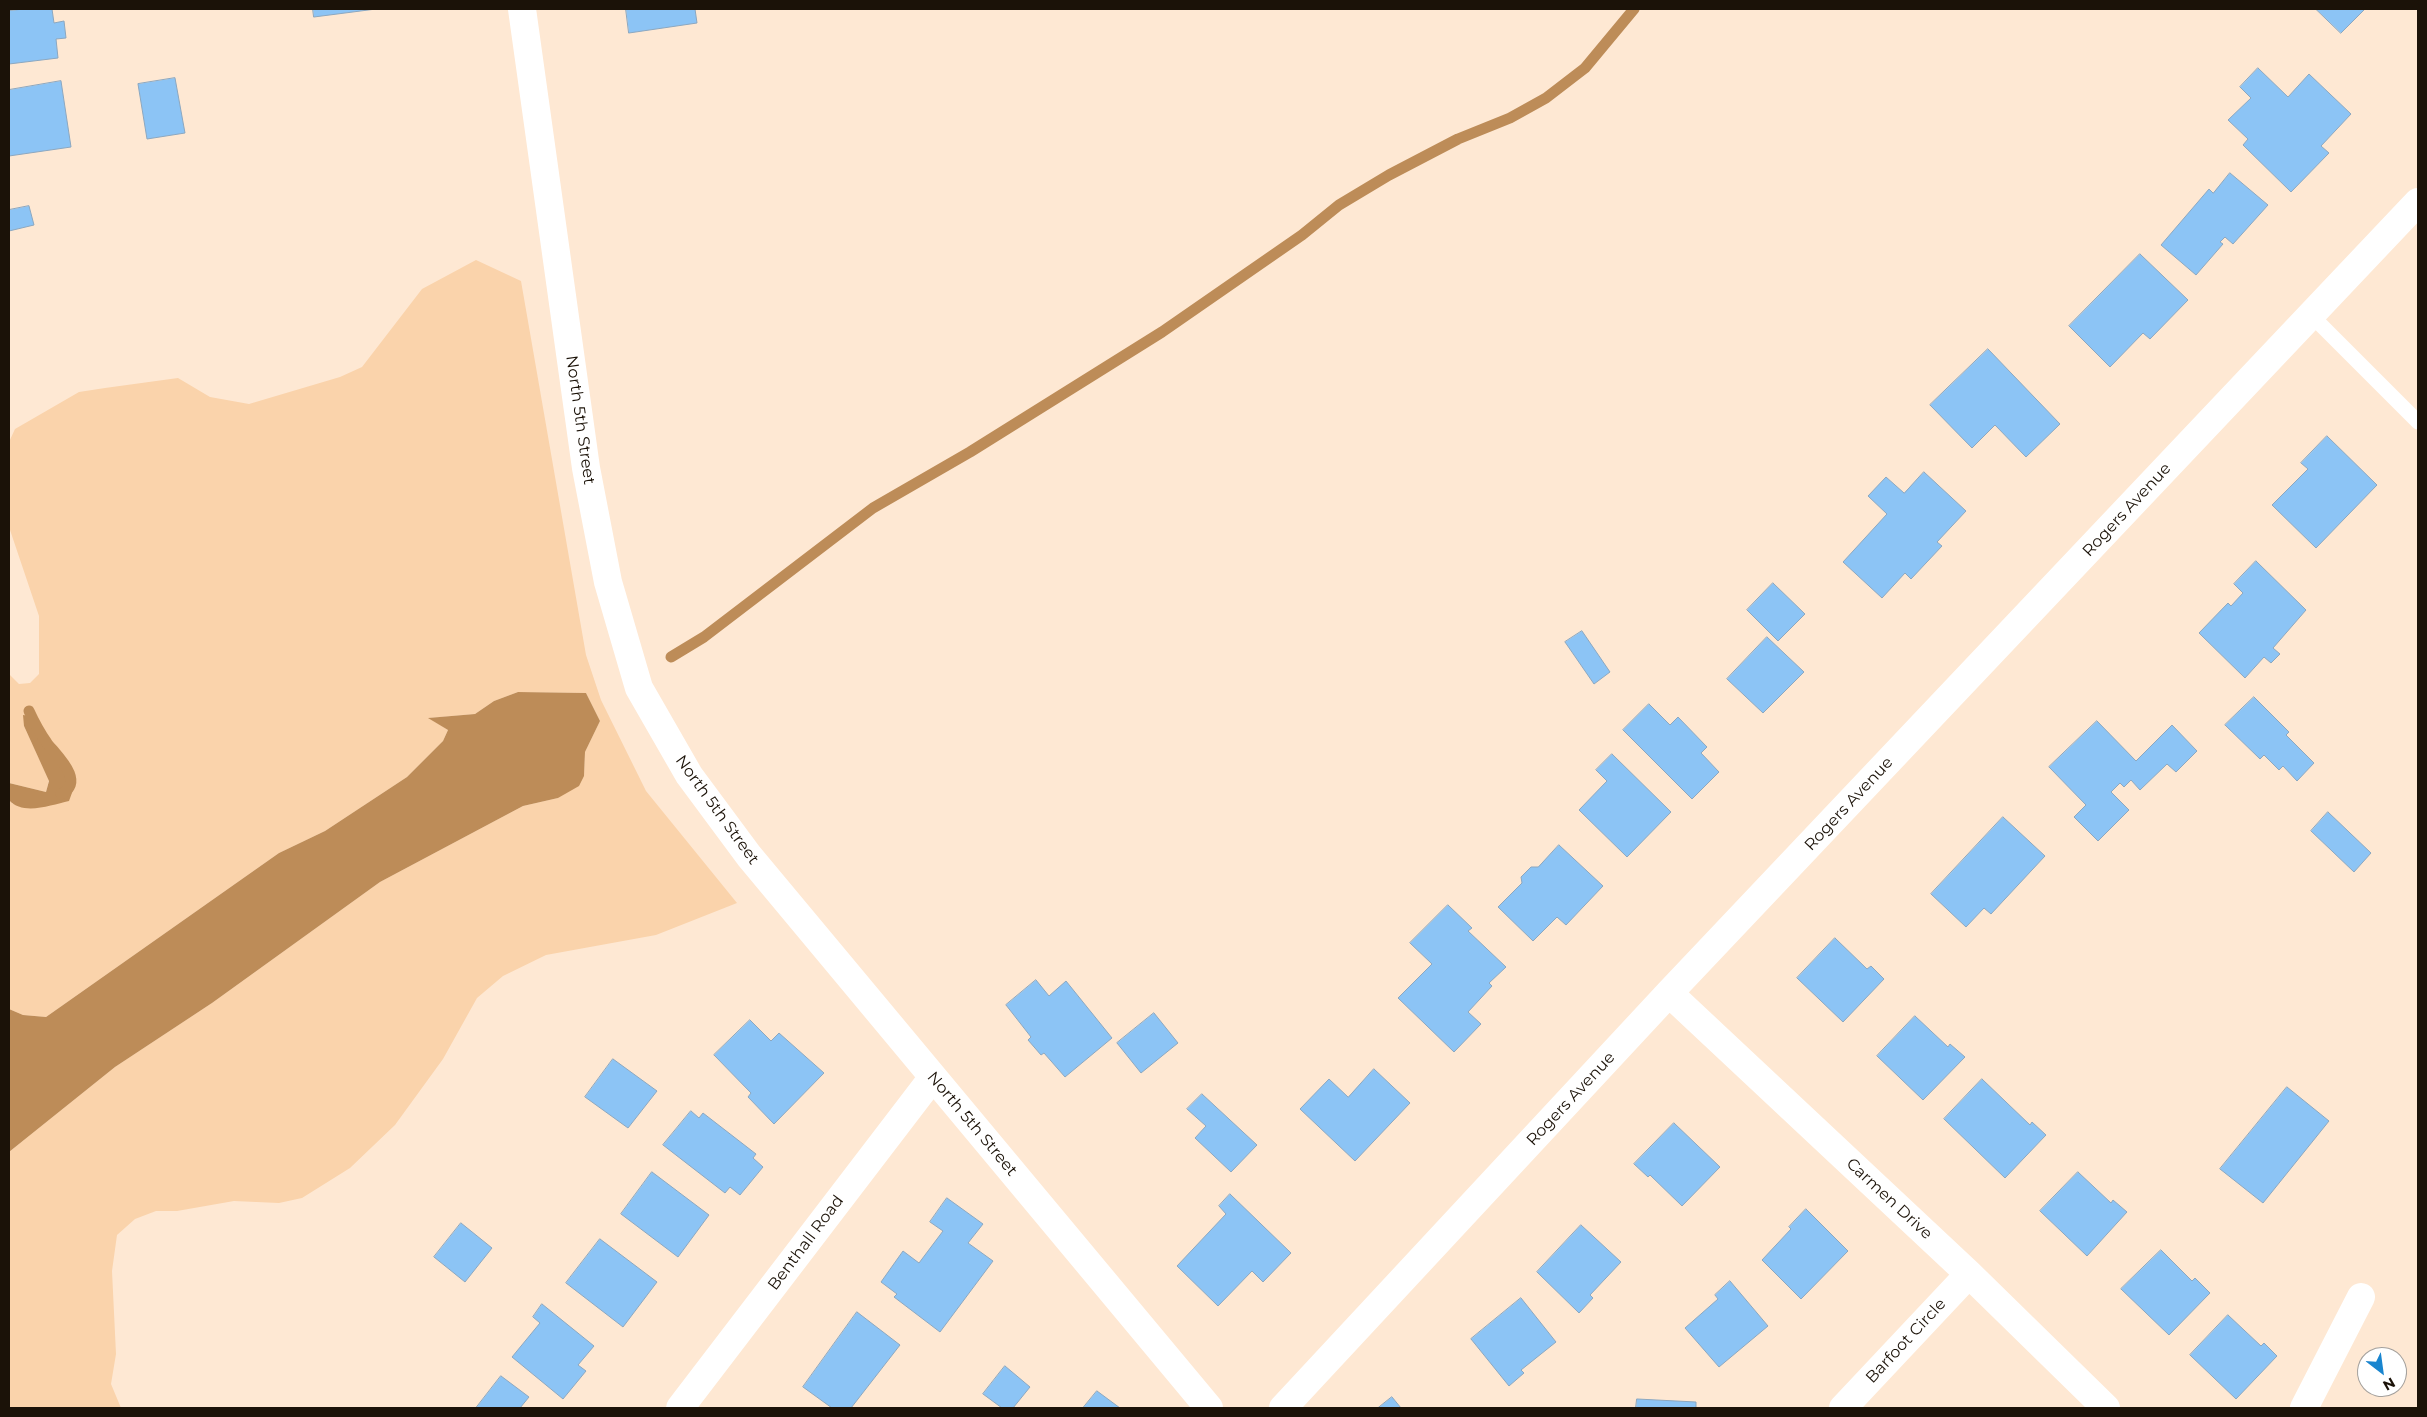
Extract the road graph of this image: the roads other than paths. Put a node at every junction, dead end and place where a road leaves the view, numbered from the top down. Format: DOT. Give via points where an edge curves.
graph roads {
  1 [pos="522,9"];
  2 [pos="2418,202"];
  3 [pos="2312,315"];
  4 [pos="2418,422"];
  5 [pos="1669,993"];
  6 [pos="933,1077"];
  7 [pos="1969,1274"];
  8 [pos="2361,1297"];
  9 [pos="680,1408"];
  10 [pos="1209,1408"];
  11 [pos="1282,1408"];
  12 [pos="1843,1408"];
  13 [pos="2106,1408"];
  14 [pos="2304,1408"];
  1 -- 6 [label="street, North 5th Street" via="586,468 608,582 639,688 689,775 749,856"];
  2 -- 3 [label="street, Rogers Avenue"];
  3 -- 4 [label="lane"];
  3 -- 5 [label="street, Rogers Avenue"];
  5 -- 7 [label="street, Carmen Drive"];
  5 -- 11 [label="street, Rogers Avenue"];
  6 -- 9 [label="street, Benthall Road"];
  6 -- 10 [label="street, North 5th Street"];
  7 -- 12 [label="street, Barfoot Circle"];
  7 -- 13 [label="street, Carmen Drive"];
  8 -- 14 [label="street"];
}
